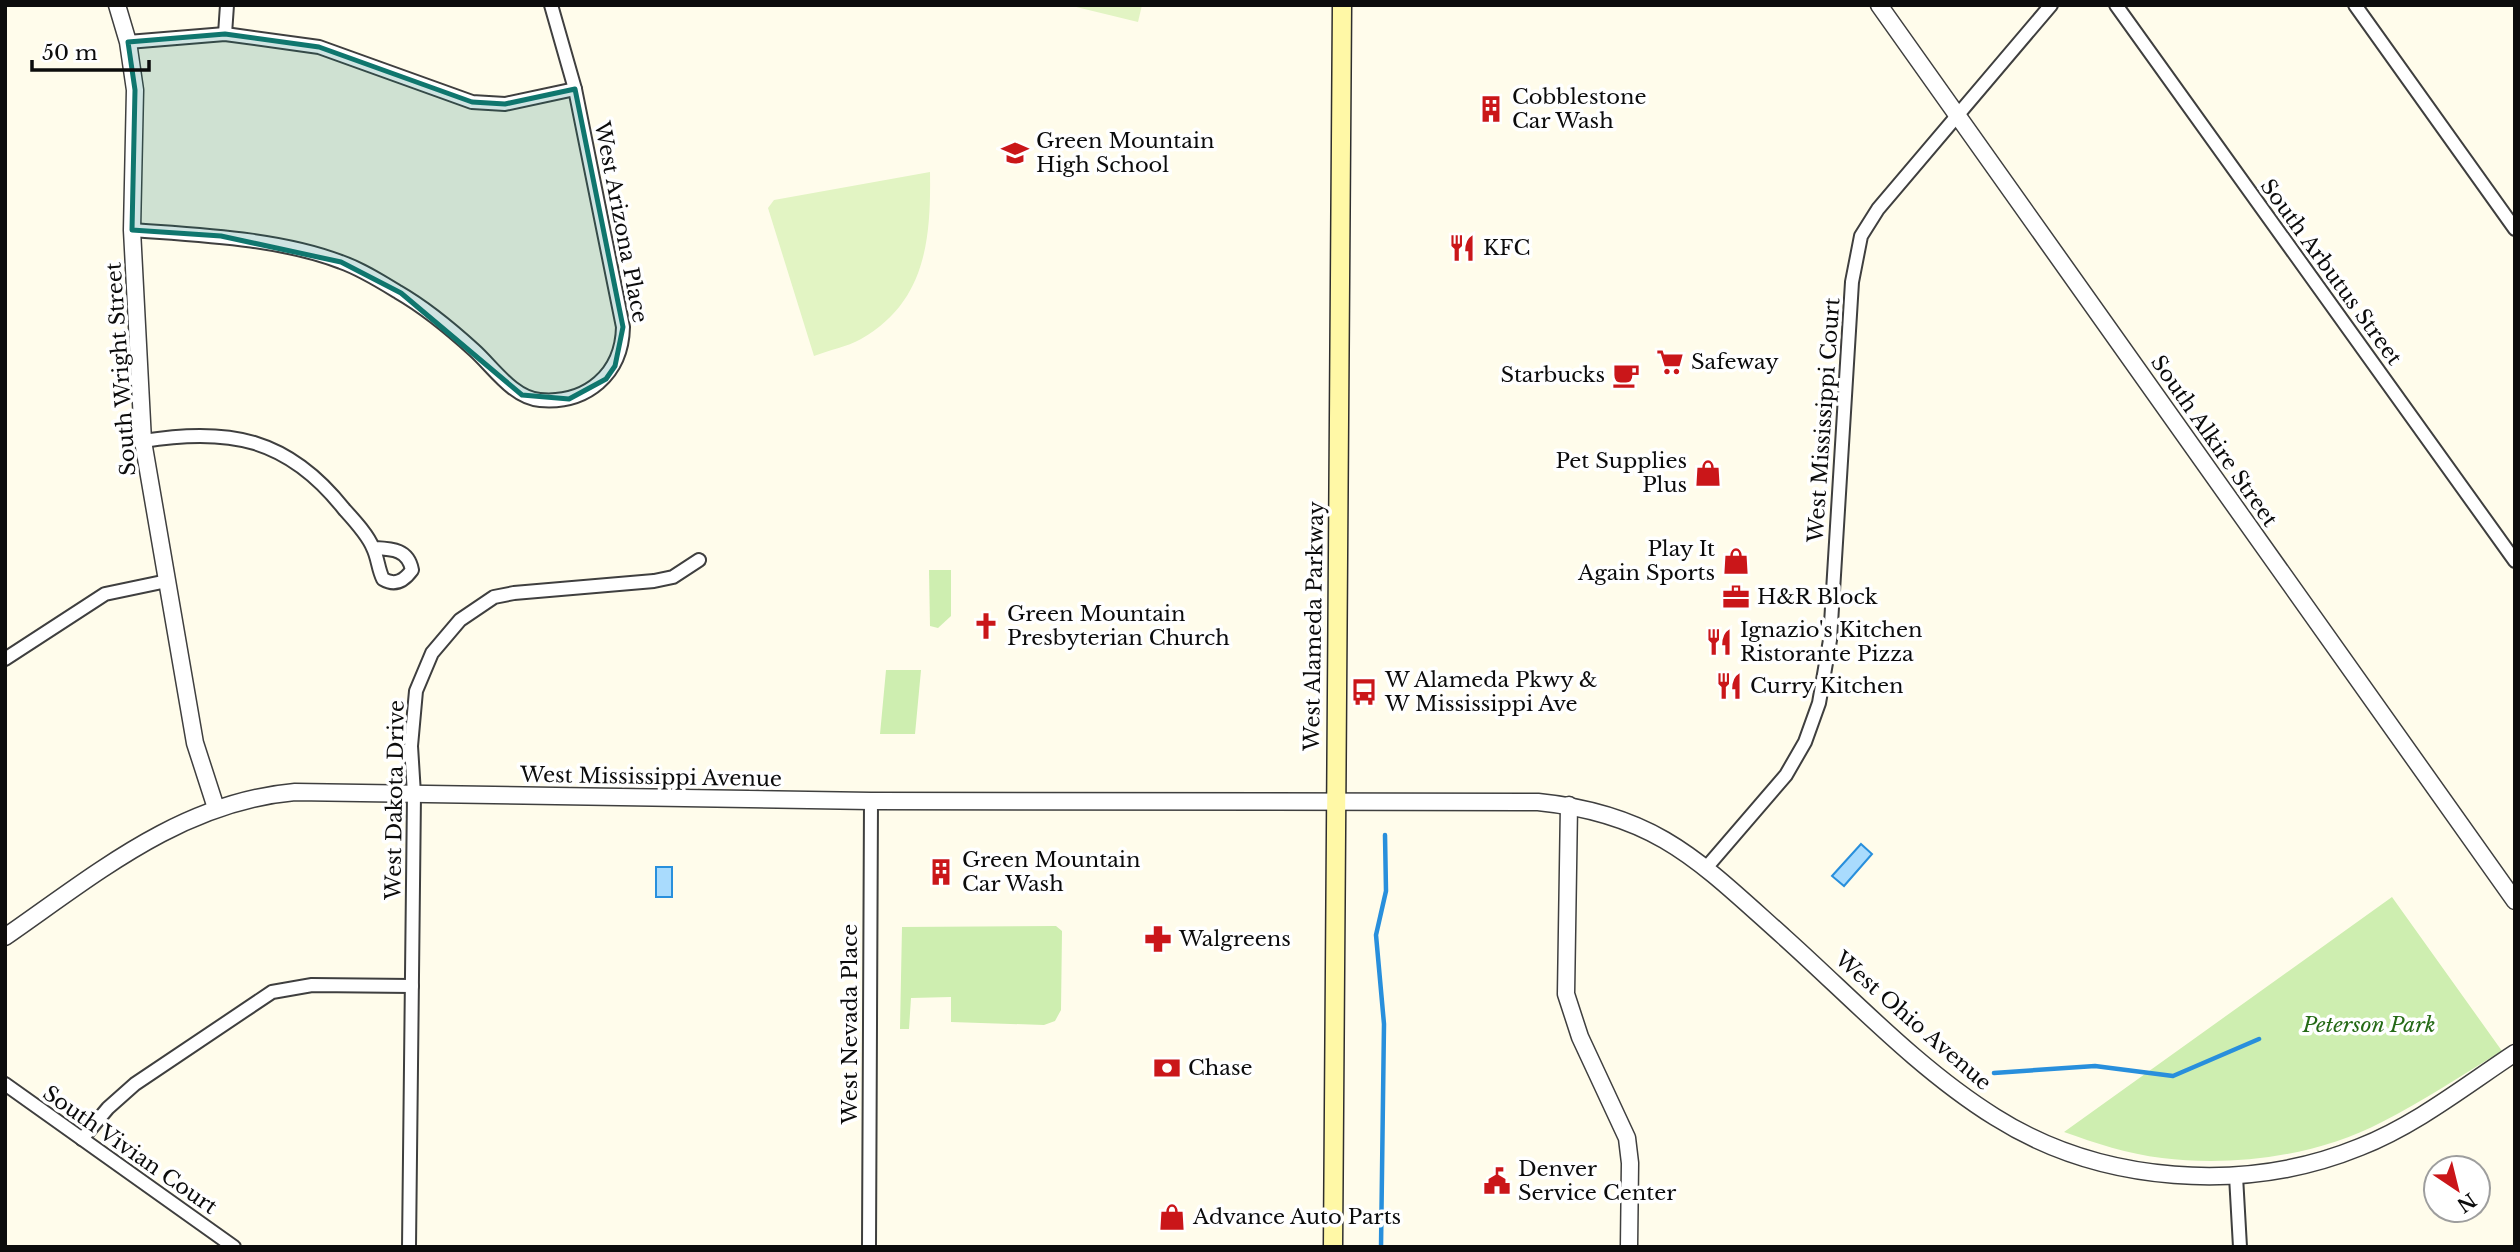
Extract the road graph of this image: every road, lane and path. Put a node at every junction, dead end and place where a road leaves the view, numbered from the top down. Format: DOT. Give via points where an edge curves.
graph roads {
  1 [pos="117,5"];
  2 [pos="227,5"];
  3 [pos="551,5"];
  4 [pos="1342,5"];
  5 [pos="1879,5"];
  6 [pos="2051,5"];
  7 [pos="2116,5"];
  8 [pos="2355,5"];
  9 [pos="225,34"];
  10 [pos="128,42"];
  11 [pos="575,89"];
  12 [pos="1958,116"];
  13 [pos="2515,229"];
  14 [pos="132,230"];
  15 [pos="143,441"];
  16 [pos="373,548"];
  17 [pos="699,560"];
  18 [pos="2515,561"];
  19 [pos="167,581"];
  20 [pos="5,659"];
  21 [pos="414,794"];
  22 [pos="870,801"];
  23 [pos="1335,802"];
  24 [pos="1570,805"];
  25 [pos="216,808"];
  26 [pos="1706,868"];
  27 [pos="2515,901"];
  28 [pos="5,937"];
  29 [pos="412,986"];
  30 [pos="2515,1053"];
  31 [pos="5,1084"];
  32 [pos="82,1139"];
  33 [pos="2236,1176"];
  34 [pos="234,1247"];
  35 [pos="410,1247"];
  36 [pos="869,1247"];
  37 [pos="1333,1247"];
  38 [pos="1629,1247"];
  39 [pos="2240,1247"];
  1 -- 10 [label="street, South Wright Street"];
  2 -- 9 [label="street"];
  3 -- 11 [label="street, West Arizona Place"];
  4 -- 23 [label="main road, West Alameda Parkway"];
  5 -- 12 [label="street, South Alkire Street"];
  6 -- 12 [label="street, West Mississippi Court"];
  7 -- 18 [label="street, South Arbutus Street"];
  8 -- 13 [label="street"];
  9 -- 10 [label="street"];
  9 -- 11 [label="street" via="319,47 472,102 505,104"];
  10 -- 14 [label="street, South Wright Street" via="135,90"];
  11 -- 14 [label="street, West Arizona Place" via="613,272 623,345 606,379 569,399 522,396 472,348 401,293 341,262 221,236"];
  12 -- 26 [label="street, West Mississippi Court" via="1878,209 1856,251 1830,640 1814,721 1786,775"];
  12 -- 27 [label="street, South Alkire Street"];
  14 -- 15 [label="street, South Wright Street"];
  15 -- 16 [label="street" via="228,435 270,449 325,485"];
  15 -- 19 [label="street, South Wright Street"];
  17 -- 21 [label="street, West Dakota Drive" via="673,577 653,581 494,597 460,620 432,653 416,691 411,746"];
  19 -- 20 [label="street" via="105,594"];
  19 -- 25 [label="street, South Wright Street" via="195,743"];
  21 -- 22 [label="street, West Mississippi Avenue"];
  21 -- 25 [label="street, West Mississippi Avenue" via="295,792"];
  21 -- 29 [label="street, West Dakota Drive"];
  22 -- 23 [label="street, West Mississippi Avenue"];
  22 -- 36 [label="street, West Nevada Place"];
  23 -- 24 [label="street, West Ohio Avenue" via="1490,800"];
  23 -- 37 [label="main road, West Alameda Parkway"];
  24 -- 26 [label="street, West Ohio Avenue" via="1654,832"];
  24 -- 38 [label="street" via="1566,993 1574,1022 1627,1138"];
  25 -- 28 [label="street, West Mississippi Avenue" via="144,842"];
  26 -- 33 [label="street, West Ohio Avenue" via="1942,1079 1998,1119 2060,1149 2119,1166 2176,1175"];
  29 -- 32 [label="street" via="312,985 272,992 135,1084"];
  29 -- 35 [label="street, West Dakota Drive"];
  30 -- 33 [label="street, West Ohio Avenue" via="2422,1114 2361,1147 2303,1165"];
  31 -- 32 [label="street, South Vivian Court"];
  32 -- 34 [label="street, South Vivian Court"];
  33 -- 39 [label="street"];
}
